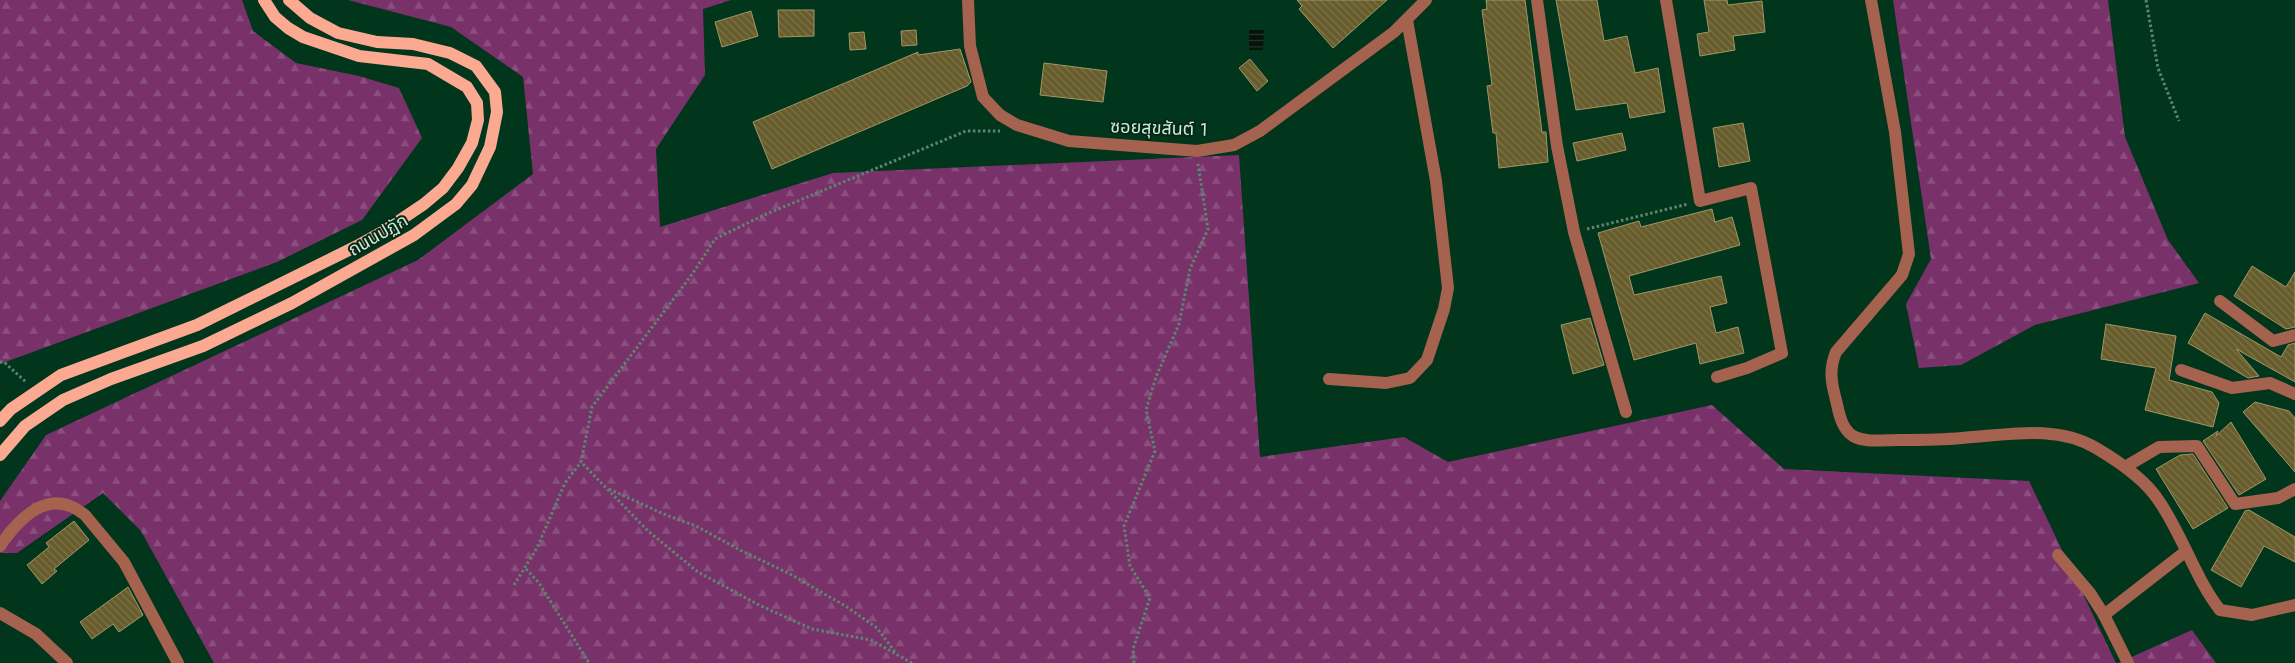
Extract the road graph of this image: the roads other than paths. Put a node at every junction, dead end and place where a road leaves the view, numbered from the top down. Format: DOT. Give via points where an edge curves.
graph roads {
  1 [pos="264,0"];
  2 [pos="289,0"];
  3 [pos="968,0"];
  4 [pos="1426,0"];
  5 [pos="1537,0"];
  6 [pos="1666,0"];
  7 [pos="1871,0"];
  8 [pos="1407,20"];
  9 [pos="2220,301"];
  10 [pos="2295,335"];
  11 [pos="2181,370"];
  12 [pos="1717,377"];
  13 [pos="1329,379"];
  14 [pos="2295,394"];
  15 [pos="1626,412"];
  16 [pos="0,421"];
  17 [pos="0,455"];
  18 [pos="2125,468"];
  19 [pos="2295,489"];
  20 [pos="0,546"];
  21 [pos="2185,552"];
  22 [pos="2058,555"];
  23 [pos="2295,605"];
  24 [pos="0,613"];
  25 [pos="2104,615"];
  26 [pos="67,663"];
  27 [pos="178,663"];
  28 [pos="2128,663"];
  1 -- 16 [label="main road, ถนนปฏัก" via="275,17 303,37 359,56 428,64 467,87 477,103 478,120 472,143 458,168 443,188 424,204 357,246 197,325 61,375 11,409"];
  2 -- 17 [label="main road, ถนนปฏัก" via="310,18 338,33 377,42 413,44 450,53 476,66 495,92 497,112 490,147 472,185 456,204 414,235 292,303 203,346 63,400 25,426"];
  3 -- 8 [label="street, ซอยสุขสันต์ 1" via="970,46 983,97 1000,115 1017,125 1069,141 1197,151 1234,145 1260,131"];
  4 -- 8 [label="street, ซอยสุขสันต์ 1"];
  5 -- 15 [label="street" via="1557,146 1574,232"];
  6 -- 12 [label="street" via="1700,201 1751,188 1782,353"];
  7 -- 18 [label="street" via="1895,132 1909,254 1902,275 1836,352 1832,361 1830,373 1842,423 1861,440 1945,440 2037,432 2063,435 2096,448"];
  8 -- 13 [label="street" via="1436,181 1448,288 1444,309 1428,360 1410,378 1386,383"];
  9 -- 10 [label="street" via="2273,341"];
  11 -- 14 [label="street" via="2232,388 2270,383"];
  18 -- 19 [label="street" via="2159,447 2197,446 2235,504 2278,498"];
  18 -- 21 [label="street" via="2159,500"];
  20 -- 27 [label="street" via="21,519 37,508 58,504 78,509 124,562"];
  21 -- 23 [label="street" via="2205,590 2220,610 2252,615"];
  21 -- 25 [label="street"];
  22 -- 25 [label="street"];
  24 -- 26 [label="street" via="36,634"];
  25 -- 28 [label="street"];
}
